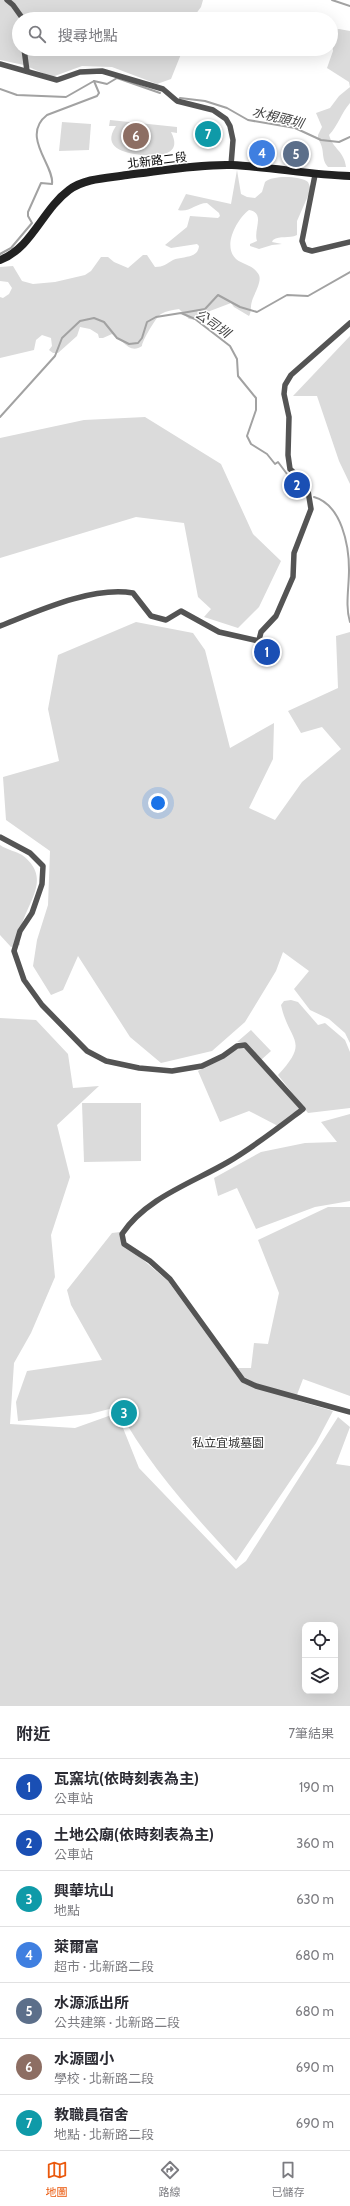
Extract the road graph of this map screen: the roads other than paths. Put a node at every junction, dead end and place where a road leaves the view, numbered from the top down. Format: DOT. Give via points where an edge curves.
graph roads {
  1 [pos="7,0"];
  2 [pos="18,12"];
  3 [pos="25,56"];
  4 [pos="0,64"];
  5 [pos="27,72"];
  6 [pos="231,165"];
  7 [pos="314,175"];
  8 [pos="350,176"];
  9 [pos="350,242"];
  10 [pos="0,260"];
  11 [pos="350,323"];
  12 [pos="0,626"];
  13 [pos="258,641"];
  14 [pos="272,661"];
  15 [pos="0,837"];
  16 [pos="350,1412"];
  1 -- 2 [label="street"];
  3 -- 5 [label="street"];
  4 -- 5 [label="street"];
  5 -- 6 [label="street" via="57,80 80,72 102,71 163,89 177,101 213,110 226,119 230,126 233,140"];
  6 -- 7 [label="main road, 北新路二段"];
  6 -- 10 [label="main road, 北新路二段" via="183,168 90,180 69,190 22,246 12,255"];
  7 -- 8 [label="main road, 北新路二段"];
  7 -- 9 [label="street" via="302,241 305,249 312,251"];
  11 -- 13 [label="street" via="291,375 285,384 284,394 289,417 290,469 307,486 311,509 294,553 293,577 276,616 261,632"];
  12 -- 13 [label="street" via="63,602 120,590 133,593 151,616 166,620 181,611 219,632"];
  13 -- 14 [label="street" via="256,648"];
  15 -- 16 [label="street" via="30,853 43,866 42,884 14,951 24,980 42,1005 87,1051 106,1061 172,1071 202,1066 237,1046 245,1045 303,1109 234,1158 157,1201 129,1223 122,1234 124,1244 150,1261 170,1279 243,1380 256,1386"];
}
